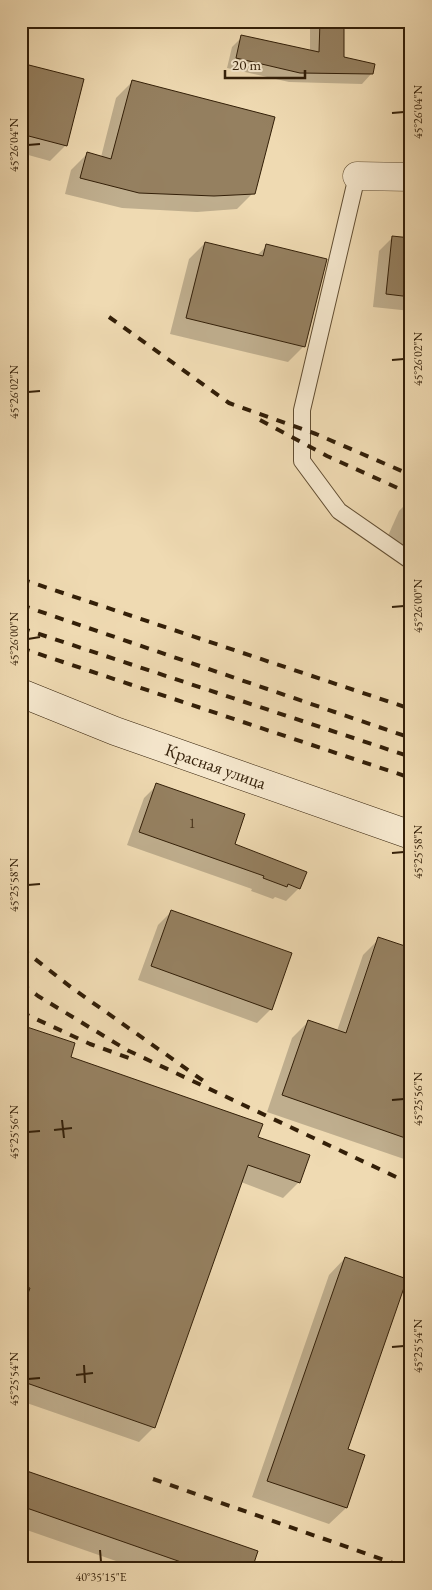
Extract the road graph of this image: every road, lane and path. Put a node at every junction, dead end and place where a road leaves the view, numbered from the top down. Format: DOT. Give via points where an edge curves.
graph roads {
  1 [pos="357,176"];
  2 [pos="411,177"];
  3 [pos="411,561"];
  4 [pos="21,693"];
  5 [pos="411,835"];
  1 -- 2 [label="main road"];
  1 -- 3 [label="lane" via="302,410 302,461 339,511"];
  4 -- 5 [label="main road, Красная улица" via="115,731"];
}
